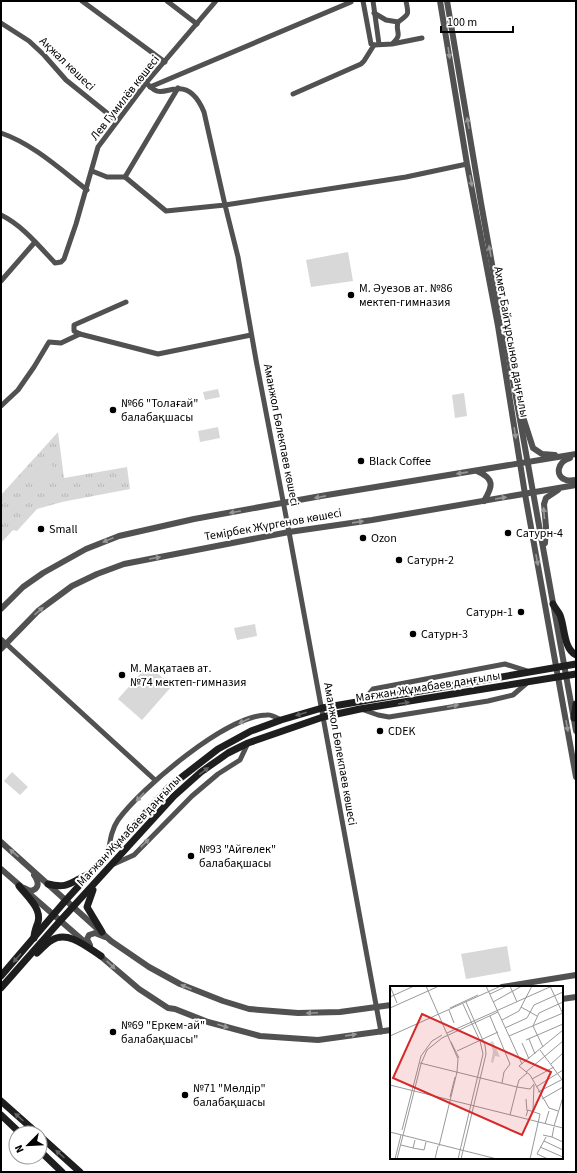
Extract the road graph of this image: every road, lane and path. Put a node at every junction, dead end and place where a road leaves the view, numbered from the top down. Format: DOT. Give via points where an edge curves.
graph roads {
  1 [pos="82,1"];
  2 [pos="167,1"];
  3 [pos="216,1"];
  4 [pos="363,1"];
  5 [pos="373,1"];
  6 [pos="406,1"];
  7 [pos="440,1"];
  8 [pos="447,1"];
  9 [pos="351,2"];
  10 [pos="374,13"];
  11 [pos="398,22"];
  12 [pos="1,24"];
  13 [pos="197,24"];
  14 [pos="422,38"];
  15 [pos="376,44"];
  16 [pos="392,44"];
  17 [pos="165,62"];
  18 [pos="148,85"];
  19 [pos="178,88"];
  20 [pos="293,94"];
  21 [pos="117,121"];
  22 [pos="1,132"];
  23 [pos="467,164"];
  24 [pos="92,171"];
  25 [pos="125,177"];
  26 [pos="87,190"];
  27 [pos="226,205"];
  28 [pos="1,215"];
  29 [pos="35,242"];
  30 [pos="492,278"];
  31 [pos="1,281"];
  32 [pos="126,302"];
  33 [pos="80,334"];
  34 [pos="251,335"];
  35 [pos="517,400"];
  36 [pos="1,406"];
  37 [pos="576,454"];
  38 [pos="562,456"];
  39 [pos="576,457"];
  40 [pos="528,462"];
  41 [pos="520,463"];
  42 [pos="477,471"];
  43 [pos="576,480"];
  44 [pos="576,485"];
  45 [pos="560,488"];
  46 [pos="534,493"];
  47 [pos="525,494"];
  48 [pos="484,501"];
  49 [pos="284,504"];
  50 [pos="290,532"];
  51 [pos="544,555"];
  52 [pos="553,604"];
  53 [pos="1,609"];
  54 [pos="3,641"];
  55 [pos="1,649"];
  56 [pos="576,655"];
  57 [pos="576,664"];
  58 [pos="561,667"];
  59 [pos="531,672"];
  60 [pos="576,674"];
  61 [pos="562,676"];
  62 [pos="529,681"];
  63 [pos="362,702"];
  64 [pos="576,704"];
  65 [pos="322,708"];
  66 [pos="360,709"];
  67 [pos="323,717"];
  68 [pos="574,718"];
  69 [pos="281,720"];
  70 [pos="576,731"];
  71 [pos="248,743"];
  72 [pos="576,777"];
  73 [pos="156,780"];
  74 [pos="1,842"];
  75 [pos="107,856"];
  76 [pos="25,864"];
  77 [pos="113,864"];
  78 [pos="1,869"];
  79 [pos="106,871"];
  80 [pos="92,872"];
  81 [pos="48,884"];
  82 [pos="19,885"];
  83 [pos="66,900"];
  84 [pos="74,908"];
  85 [pos="54,915"];
  86 [pos="60,921"];
  87 [pos="102,932"];
  88 [pos="34,939"];
  89 [pos="112,941"];
  90 [pos="92,948"];
  91 [pos="101,956"];
  92 [pos="16,971"];
  93 [pos="576,975"];
  94 [pos="1,976"];
  95 [pos="508,986"];
  96 [pos="1,988"];
  97 [pos="576,996"];
  98 [pos="563,999"];
  99 [pos="390,1005"];
  100 [pos="376,1008"];
  101 [pos="390,1030"];
  102 [pos="381,1032"];
  103 [pos="1,1101"];
  104 [pos="1,1115"];
  105 [pos="12,1125"];
  106 [pos="27,1125"];
  107 [pos="48,1143"];
  108 [pos="48,1159"];
  109 [pos="62,1172"];
  110 [pos="80,1172"];
  1 -- 17 [label="street"];
  2 -- 13 [label="street"];
  3 -- 13 [label="street, Лев Гумилёв көшесі"];
  4 -- 15 [label="street" via="370,41"];
  5 -- 10 [label="street"];
  6 -- 11 [label="street" via="407,16"];
  7 -- 23 [label="street, Ахмет Байтұрсынов даңғылы, one-way"];
  30 -- 8 [label="street, Ахмет Байтұрсынов даңғылы, one-way"];
  9 -- 18 [label="street"];
  10 -- 11 [label="street" via="386,20"];
  10 -- 15 [label="street"];
  11 -- 16 [label="street" via="399,35"];
  12 -- 21 [label="street, Ақжал көшесі" via="29,41 66,80"];
  13 -- 17 [label="street, Лев Гумилёв көшесі"];
  14 -- 16 [label="street"];
  15 -- 16 [label="street"];
  15 -- 20 [label="street" via="360,64"];
  17 -- 18 [label="street, Лев Гумилёв көшесі"];
  18 -- 19 [label="street" via="159,92"];
  18 -- 21 [label="street, Лев Гумилёв көшесі"];
  19 -- 25 [label="street"];
  19 -- 27 [label="street, Аманжол Бөлекпаев көшесі" via="191,93 204,112"];
  21 -- 24 [label="street, Лев Гумилёв көшесі" via="98,147"];
  22 -- 26 [label="street" via="39,153"];
  23 -- 27 [label="street" via="423,174"];
  23 -- 30 [label="street, Ахмет Байтұрсынов даңғылы, one-way"];
  24 -- 25 [label="street" via="107,177"];
  24 -- 26 [label="street, Лев Гумилёв көшесі"];
  25 -- 27 [label="street" via="166,211"];
  26 -- 29 [label="street, Лев Гумилёв көшесі" via="64,259 55,263"];
  27 -- 34 [label="street, Аманжол Бөлекпаев көшесі"];
  28 -- 29 [label="street"];
  29 -- 31 [label="street"];
  30 -- 35 [label="street, Ахмет Байтұрсынов даңғылы"];
  30 -- 41 [label="street, Ахмет Байтұрсынов даңғылы, one-way"];
  32 -- 33 [label="street" via="74,325 74,331"];
  33 -- 34 [label="street" via="158,354"];
  33 -- 36 [label="street" via="61,343 49,342 18,390"];
  34 -- 49 [label="street, Аманжол Бөлекпаев көшесі"];
  35 -- 38 [label="street" via="533,448 542,454"];
  35 -- 40 [label="street, Ахмет Байтұрсынов даңғылы"];
  37 -- 38 [label="street, Темірбек Жүргенов көшесі"];
  38 -- 40 [label="street, Темірбек Жүргенов көшесі"];
  39 -- 43 [label="street" via="566,459 559,468 561,476 566,480"];
  40 -- 41 [label="street, Темірбек Жүргенов көшесі"];
  40 -- 46 [label="street, Ахмет Байтұрсынов даңғылы"];
  41 -- 42 [label="street, Темірбек Жүргенов көшесі"];
  41 -- 47 [label="street, Ахмет Байтұрсынов даңғылы"];
  42 -- 48 [label="street" via="489,478 491,483"];
  42 -- 49 [label="street, Темірбек Жүргенов көшесі, one-way"];
  44 -- 45 [label="street, Темірбек Жүргенов көшесі"];
  45 -- 46 [label="street, Темірбек Жүргенов көшесі"];
  51 -- 45 [label="street, one-way" via="544,504 546,498"];
  46 -- 47 [label="street, Темірбек Жүргенов көшесі"];
  46 -- 51 [label="street, Ахмет Байтұрсынов даңғылы"];
  48 -- 47 [label="street, Темірбек Жүргенов көшесі, one-way"];
  47 -- 58 [label="street, Ахмет Байтұрсынов даңғылы, one-way"];
  50 -- 48 [label="street, Темірбек Жүргенов көшесі, one-way"];
  49 -- 50 [label="street, Аманжол Бөлекпаев көшесі"];
  49 -- 53 [label="street, Темірбек Жүргенов көшесі, one-way" via="194,519 119,536 86,549 43,573 22,587"];
  54 -- 50 [label="street, Темірбек Жүргенов көшесі, one-way" via="72,586 97,574 130,562"];
  50 -- 65 [label="street, Аманжол Бөлекпаев көшесі"];
  51 -- 52 [label="street, Ахмет Байтұрсынов даңғылы"];
  52 -- 56 [label="main road" via="560,615 568,647"];
  52 -- 58 [label="street, Ахмет Байтұрсынов даңғылы"];
  54 -- 55 [label="street, Темірбек Жүргенов көшесі"];
  54 -- 73 [label="street"];
  57 -- 58 [label="main road, Мағжан Жұмабаев даңғылы"];
  58 -- 59 [label="main road, Мағжан Жұмабаев даңғылы"];
  58 -- 61 [label="street, Ахмет Байтұрсынов даңғылы"];
  59 -- 63 [label="main road, Мағжан Жұмабаев даңғылы"];
  59 -- 63 [label="street" via="505,664 373,689"];
  60 -- 61 [label="main road, Мағжан Жұмабаев даңғылы"];
  61 -- 62 [label="main road, Мағжан Жұмабаев даңғылы"];
  61 -- 68 [label="street, Ахмет Байтұрсынов даңғылы" via="568,686"];
  61 -- 72 [label="street, Ахмет Байтұрсынов даңғылы, one-way" via="560,687"];
  66 -- 62 [label="main road, Мағжан Жұмабаев даңғылы, one-way"];
  66 -- 62 [label="street, one-way" via="389,717 488,701 513,695"];
  63 -- 65 [label="main road, Мағжан Жұмабаев даңғылы"];
  64 -- 68 [label="main road"];
  65 -- 67 [label="street, Аманжол Бөлекпаев көшесі"];
  65 -- 69 [label="main road, Мағжан Жұмабаев даңғылы, one-way"];
  66 -- 67 [label="main road, Мағжан Жұмабаев даңғылы"];
  67 -- 71 [label="main road, Мағжан Жұмабаев даңғылы"];
  67 -- 100 [label="street, Аманжол Бөлекпаев көшесі"];
  68 -- 70 [label="street, Ахмет Байтұрсынов даңғылы"];
  69 -- 73 [label="street, one-way" via="268,714 233,726 188,753"];
  69 -- 75 [label="main road, Мағжан Жұмабаев даңғылы" via="251,731 218,749 195,766 167,789"];
  77 -- 71 [label="main road, Мағжан Жұмабаев даңғылы, one-way" via="174,796 201,772"];
  77 -- 71 [label="street, one-way" via="134,854 192,796 240,760"];
  73 -- 75 [label="street, one-way" via="118,820 111,835"];
  76 -- 74 [label="street, one-way"];
  75 -- 80 [label="main road, Мағжан Жұмабаев даңғылы"];
  76 -- 81 [label="street"];
  76 -- 82 [label="street" via="36,876 38,885 30,891"];
  77 -- 79 [label="main road, Мағжан Жұмабаев даңғылы"];
  78 -- 82 [label="street"];
  79 -- 84 [label="main road, Мағжан Жұмабаев даңғылы"];
  79 -- 87 [label="main road" via="94,887 86,907"];
  80 -- 81 [label="main road" via="62,887"];
  80 -- 83 [label="main road, Мағжан Жұмабаев даңғылы"];
  81 -- 83 [label="street"];
  82 -- 85 [label="street"];
  82 -- 88 [label="main road" via="37,908 39,915"];
  83 -- 84 [label="street"];
  83 -- 85 [label="main road, Мағжан Жұмабаев даңғылы"];
  84 -- 86 [label="main road, Мағжан Жұмабаев даңғылы"];
  84 -- 87 [label="street"];
  85 -- 86 [label="street"];
  85 -- 88 [label="main road, Мағжан Жұмабаев даңғылы"];
  86 -- 90 [label="street"];
  86 -- 92 [label="main road, Мағжан Жұмабаев даңғылы"];
  87 -- 89 [label="street"];
  88 -- 94 [label="main road, Мағжан Жұмабаев даңғылы, one-way"];
  89 -- 90 [label="street" via="100,934 89,934 87,942"];
  100 -- 89 [label="street, one-way" via="298,1013 249,1009 180,984 149,967"];
  90 -- 91 [label="street"];
  91 -- 92 [label="main road" via="77,941 61,937 52,940"];
  91 -- 102 [label="street, one-way" via="139,989 168,1008 232,1029 260,1036 318,1040"];
  92 -- 96 [label="main road, Мағжан Жұмабаев даңғылы"];
  93 -- 95 [label="street"];
  97 -- 98 [label="street"];
  99 -- 100 [label="street"];
  100 -- 102 [label="street, Аманжол Бөлекпаев көшесі"];
  101 -- 102 [label="street"];
  106 -- 103 [label="main road, one-way"];
  104 -- 105 [label="main road"];
  110 -- 107 [label="main road, one-way"];
  108 -- 109 [label="main road"];
}
